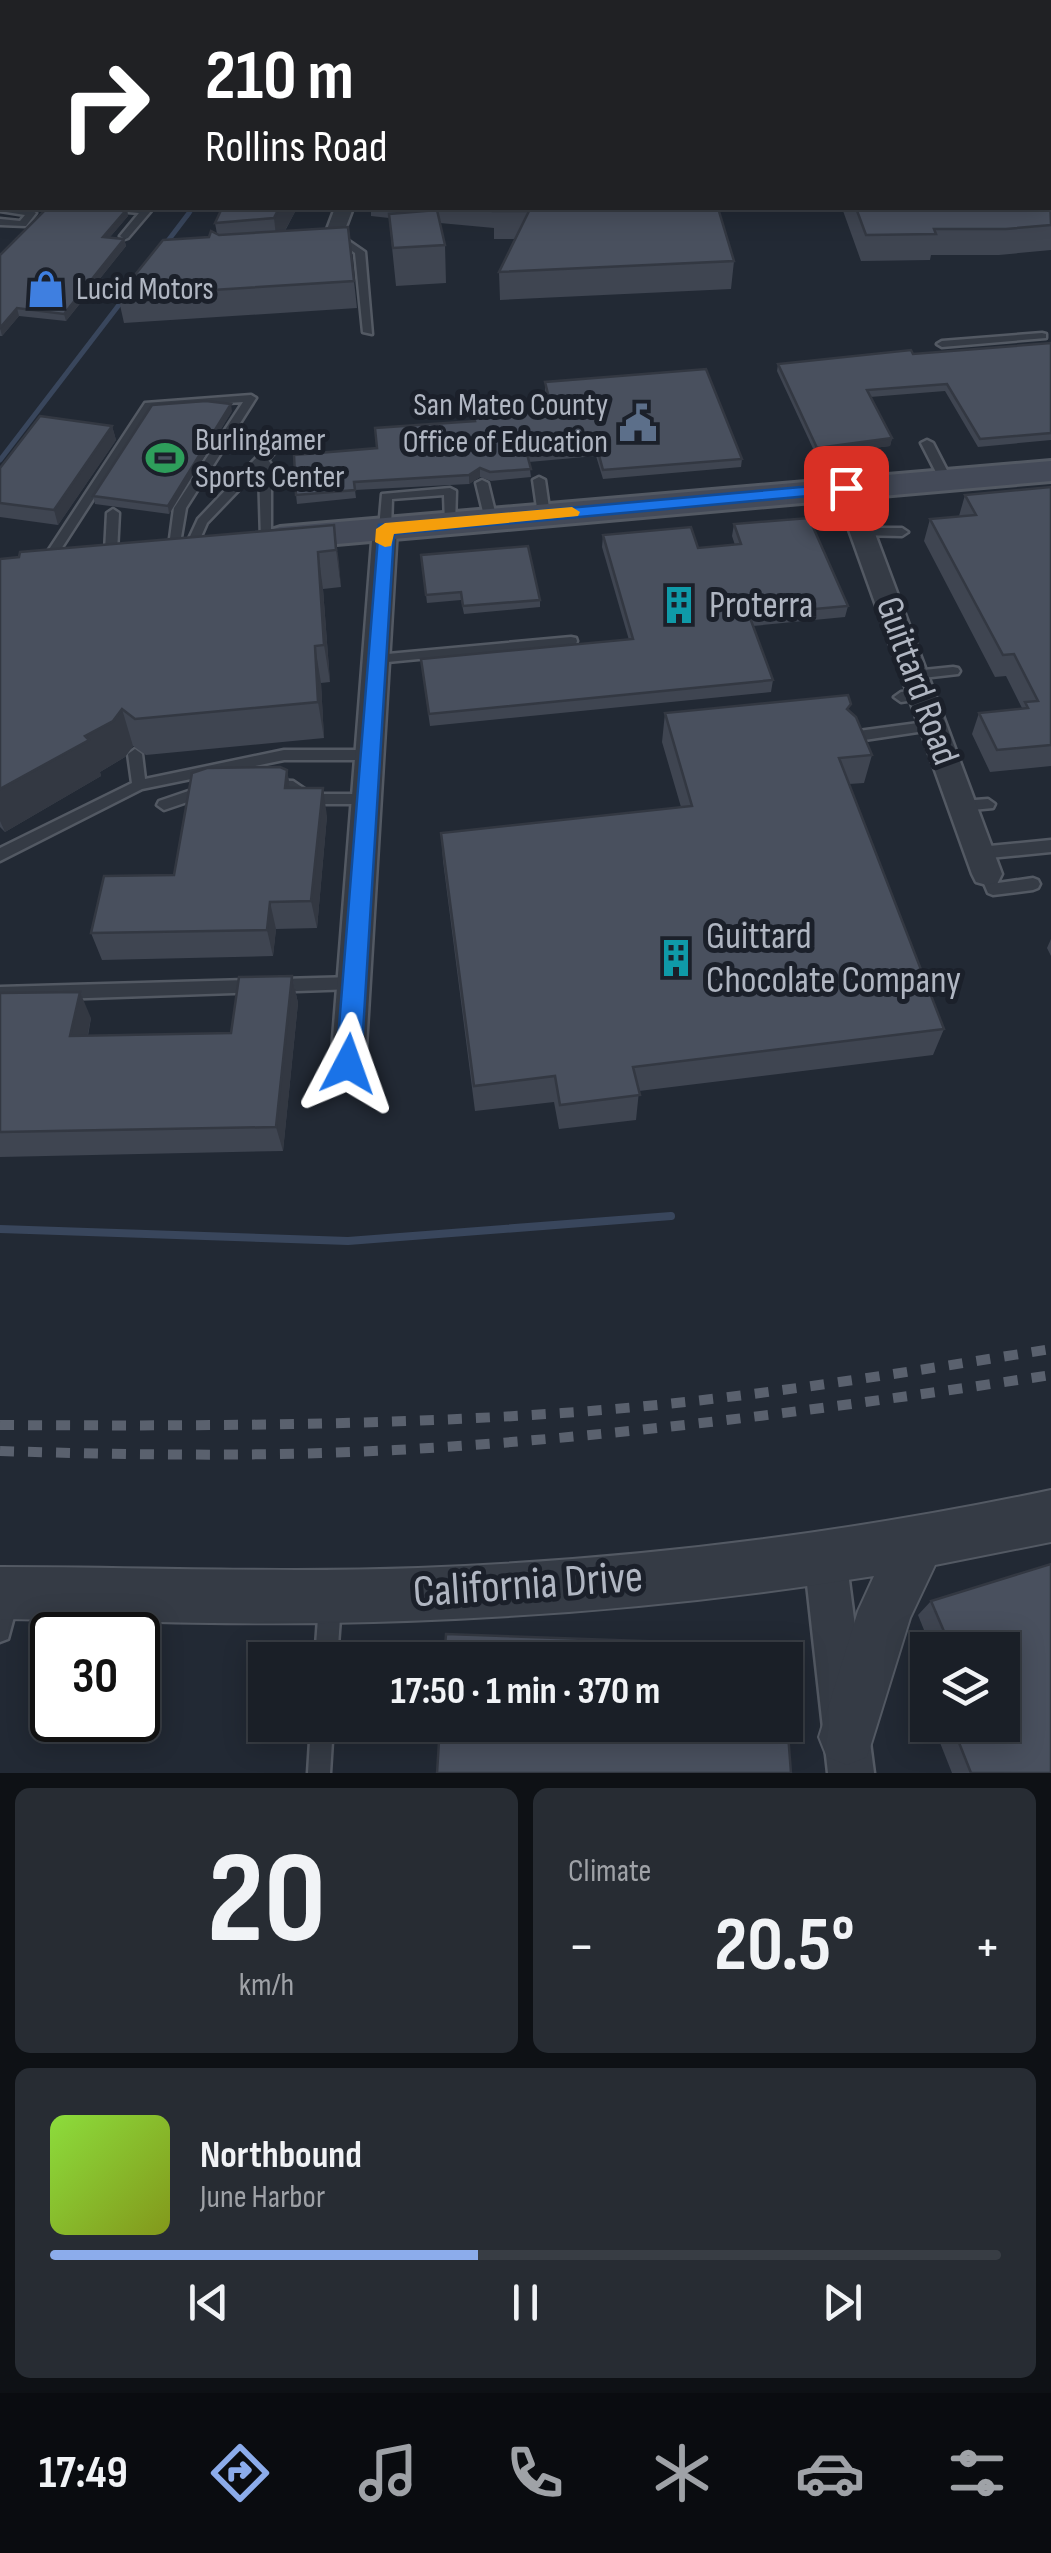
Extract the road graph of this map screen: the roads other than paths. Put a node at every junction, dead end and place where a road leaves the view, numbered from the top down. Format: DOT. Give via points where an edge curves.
graph roads {
  1 [pos="18,210"];
  2 [pos="136,210"];
  3 [pos="343,210"];
  4 [pos="0,222"];
  5 [pos="0,232"];
  6 [pos="17,234"];
  7 [pos="125,236"];
  8 [pos="327,237"];
  9 [pos="368,332"];
  10 [pos="1042,336"];
  11 [pos="942,344"];
  12 [pos="927,443"];
  13 [pos="1051,471"];
  14 [pos="539,480"];
  15 [pos="946,480"];
  16 [pos="482,483"];
  17 [pos="846,488"];
  18 [pos="113,513"];
  19 [pos="555,519"];
  20 [pos="492,520"];
  21 [pos="385,529"];
  22 [pos="862,532"];
  23 [pos="902,532"];
  24 [pos="267,539"];
  25 [pos="183,546"];
  26 [pos="111,552"];
  27 [pos="34,558"];
  28 [pos="571,641"];
  29 [pos="377,658"];
  30 [pos="953,671"];
  31 [pos="912,689"];
  32 [pos="933,726"];
  33 [pos="851,737"];
  34 [pos="135,754"];
  35 [pos="370,755"];
  36 [pos="138,785"];
  37 [pos="216,786"];
  38 [pos="252,786"];
  39 [pos="367,799"];
  40 [pos="164,804"];
  41 [pos="1051,846"];
  42 [pos="0,855"];
  43 [pos="983,864"];
  44 [pos="1033,884"];
  45 [pos="354,983"];
  46 [pos="0,994"];
  47 [pos="348,1064"];
  48 [pos="1051,1516"];
  49 [pos="920,1541"];
  50 [pos="825,1557"];
  51 [pos="331,1596"];
  52 [pos="3,1606"];
  53 [pos="53,1612"];
  54 [pos="135,1612"];
  55 [pos="327,1642"];
  56 [pos="321,1742"];
  57 [pos="849,1755"];
  58 [pos="319,1773"];
  1 -- 4 [label="lane" via="31,213 23,224"];
  2 -- 7 [label="lane" via="146,211"];
  3 -- 8 [label="street"];
  5 -- 6 [label="lane"];
  8 -- 9 [label="lane" via="360,252"];
  10 -- 11 [label="lane"];
  12 -- 15 [label="lane"];
  13 -- 15 [label="main road"];
  14 -- 19 [label="lane"];
  15 -- 17 [label="main road"];
  16 -- 20 [label="lane"];
  17 -- 19 [label="main road" via="788,486"];
  17 -- 22 [label="street, Guittard Road"];
  18 -- 26 [label="lane"];
  19 -- 20 [label="main road"];
  20 -- 21 [label="main road"];
  21 -- 24 [label="main road"];
  21 -- 29 [label="street" via="387,628"];
  22 -- 23 [label="lane"];
  22 -- 31 [label="street, Guittard Road"];
  24 -- 25 [label="main road"];
  24 -- 25 [label="lane" via="265,455"];
  25 -- 26 [label="main road"];
  25 -- 27 [label="lane" via="180,508 251,398 149,405"];
  26 -- 27 [label="main road"];
  28 -- 29 [label="lane"];
  29 -- 35 [label="street"];
  30 -- 31 [label="lane"];
  31 -- 32 [label="street, Guittard Road"];
  32 -- 33 [label="lane"];
  32 -- 43 [label="street, Guittard Road" via="976,805"];
  34 -- 36 [label="lane"];
  35 -- 36 [label="lane" via="284,754"];
  35 -- 39 [label="street"];
  36 -- 42 [label="lane"];
  37 -- 40 [label="lane"];
  38 -- 39 [label="lane" via="288,784 309,799"];
  39 -- 45 [label="street"];
  41 -- 43 [label="lane"];
  43 -- 44 [label="lane" via="993,889"];
  45 -- 46 [label="lane"];
  45 -- 47 [label="street"];
  48 -- 49 [label="street, California Drive"];
  49 -- 50 [label="street, California Drive"];
  49 -- 57 [label="street" via="885,1611"];
  50 -- 51 [label="street, California Drive" via="524,1588"];
  50 -- 57 [label="street"];
  51 -- 54 [label="street, California Drive"];
  51 -- 55 [label="lane"];
  52 -- 53 [label="street, California Drive"];
  56 -- 58 [label="lane"];
}
